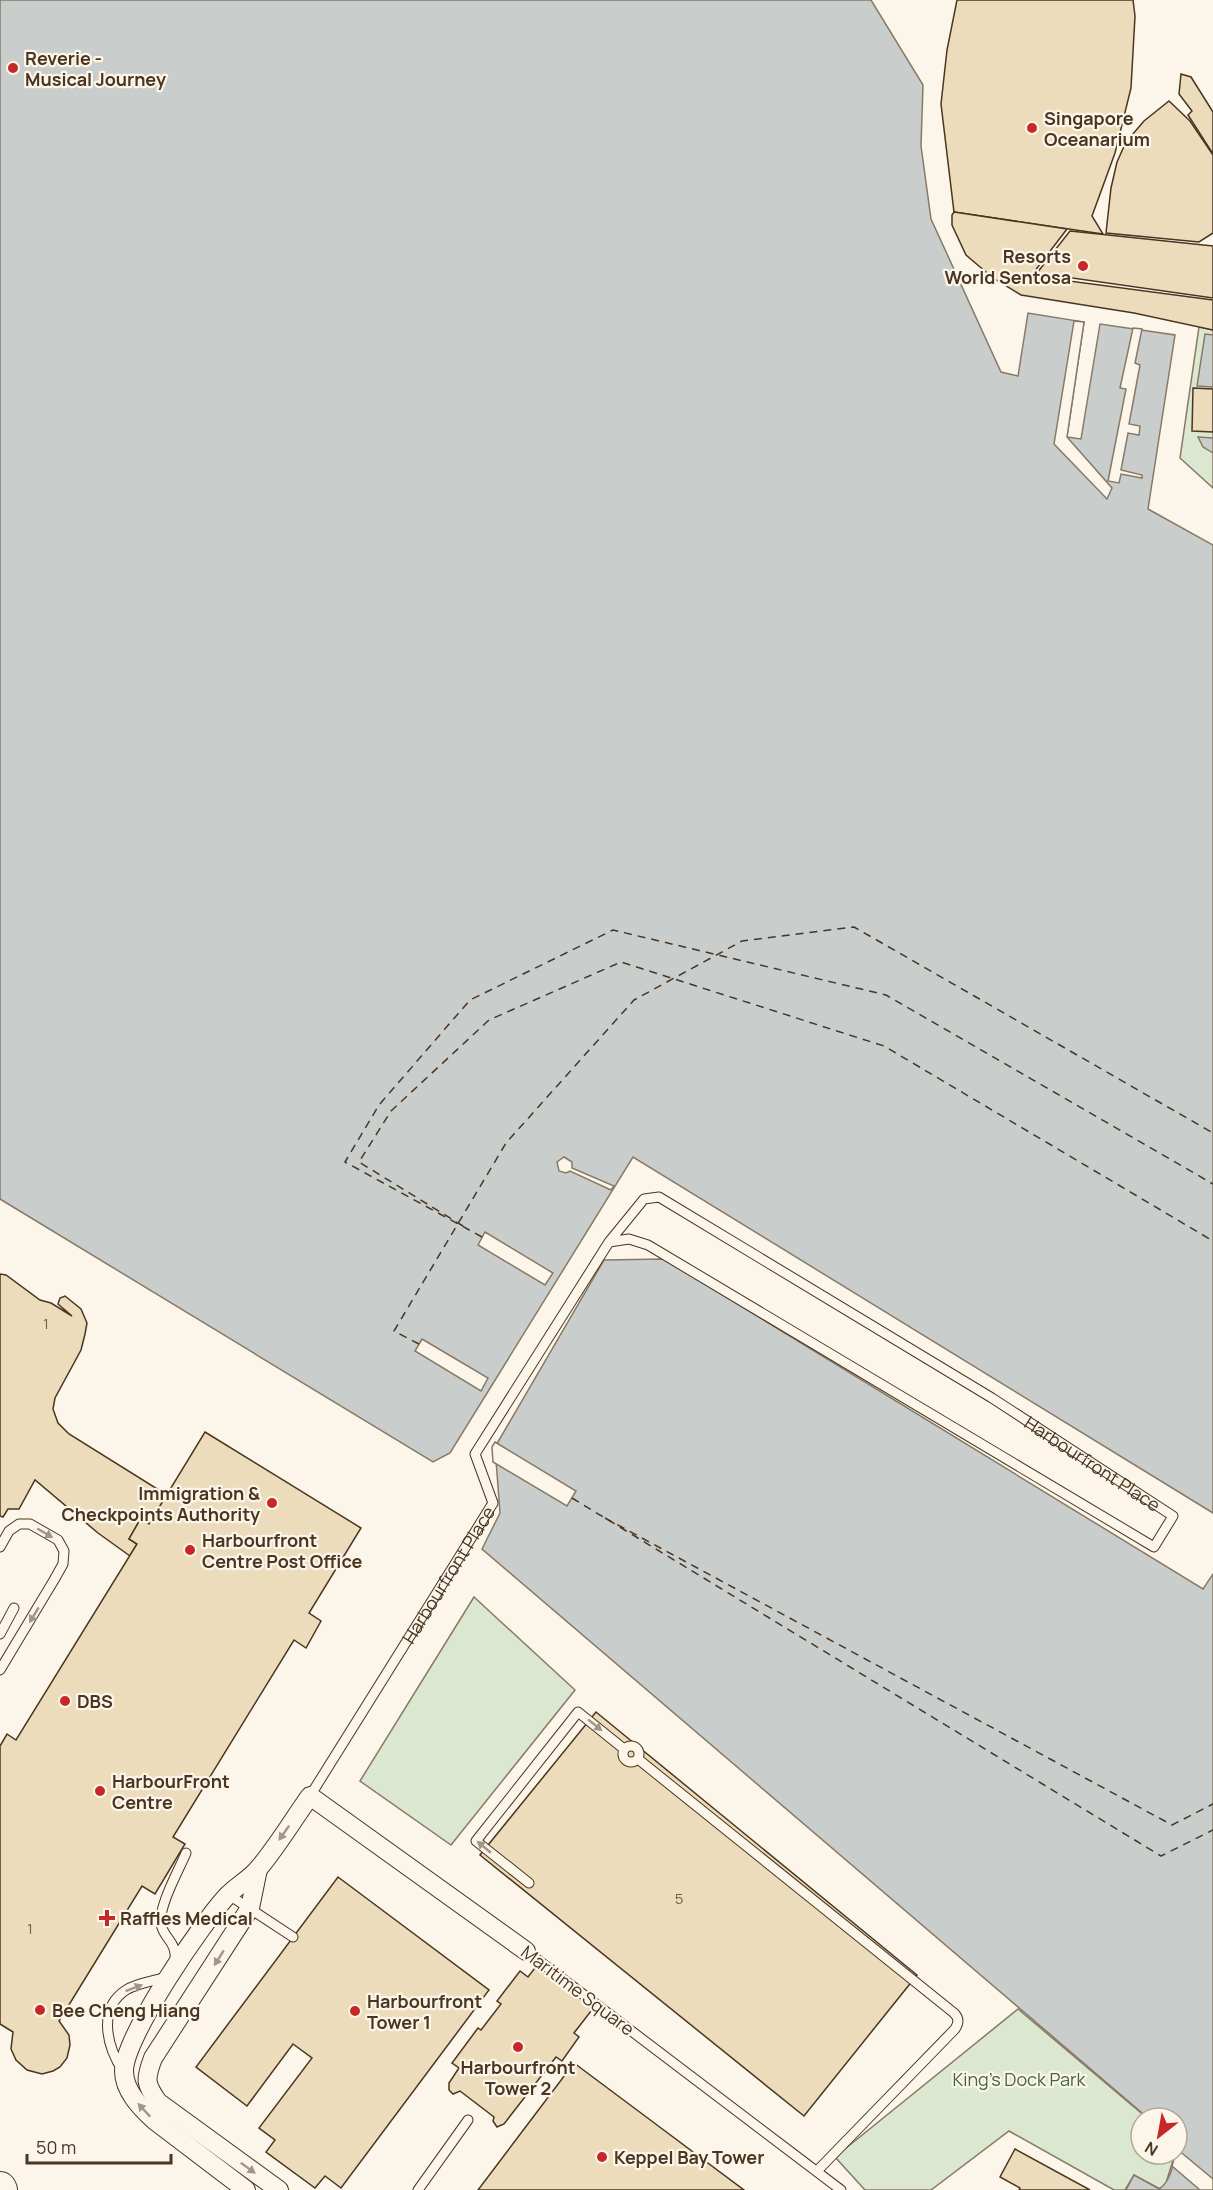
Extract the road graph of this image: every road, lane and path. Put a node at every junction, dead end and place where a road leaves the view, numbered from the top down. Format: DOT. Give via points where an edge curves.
graph roads {
  1 [pos="609,1242"];
  2 [pos="0,1548"];
  3 [pos="14,1608"];
  4 [pos="0,1634"];
  5 [pos="0,1670"];
  6 [pos="310,1796"];
  7 [pos="186,1853"];
  8 [pos="258,1869"];
  9 [pos="529,1883"];
  10 [pos="228,1894"];
  11 [pos="250,1908"];
  12 [pos="293,1937"];
  13 [pos="526,1951"];
  14 [pos="172,1973"];
  15 [pos="124,2073"];
  16 [pos="468,2120"];
  17 [pos="817,2171"];
  18 [pos="246,2190"];
  19 [pos="279,2190"];
  20 [pos="418,2190"];
  21 [pos="841,2190"];
  1 -- 1 [label="lane, Harbourfront Place" via="644,1199 659,1197 992,1398 1173,1516 1154,1547 648,1245 629,1239"];
  1 -- 6 [label="lane, Harbourfront Place" via="475,1454 493,1503"];
  2 -- 5 [label="lane, one-way" via="9,1531 20,1524 30,1524 58,1540 64,1551 63,1564"];
  3 -- 4 [label="lane"];
  6 -- 8 [label="street, Harbourfront Place, one-way"];
  6 -- 13 [label="street, Maritime Square"];
  7 -- 14 [label="lane" via="163,1909 161,1924 176,1955"];
  8 -- 10 [label="street, Harbourfront Place"];
  8 -- 11 [label="street, Harbourfront Place"];
  9 -- 17 [label="lane, one-way" via="476,1841 578,1712 624,1749 636,1748 638,1759 944,2005 958,2019 955,2029"];
  10 -- 11 [label="lane"];
  10 -- 14 [label="street, Harbourfront Place"];
  11 -- 12 [label="lane"];
  11 -- 19 [label="street, Harbourfront Place, one-way" via="153,2058 147,2087 158,2102"];
  13 -- 17 [label="lane, Maritime Square"];
  14 -- 15 [label="street, Harbourfront Place" via="129,2048"];
  15 -- 14 [label="lane, one-way" via="109,2041 112,2006 128,1989"];
  18 -- 15 [label="street, one-way" via="141,2108 129,2092"];
  16 -- 20 [label="lane"];
  17 -- 21 [label="lane, Maritime Square"];
}
